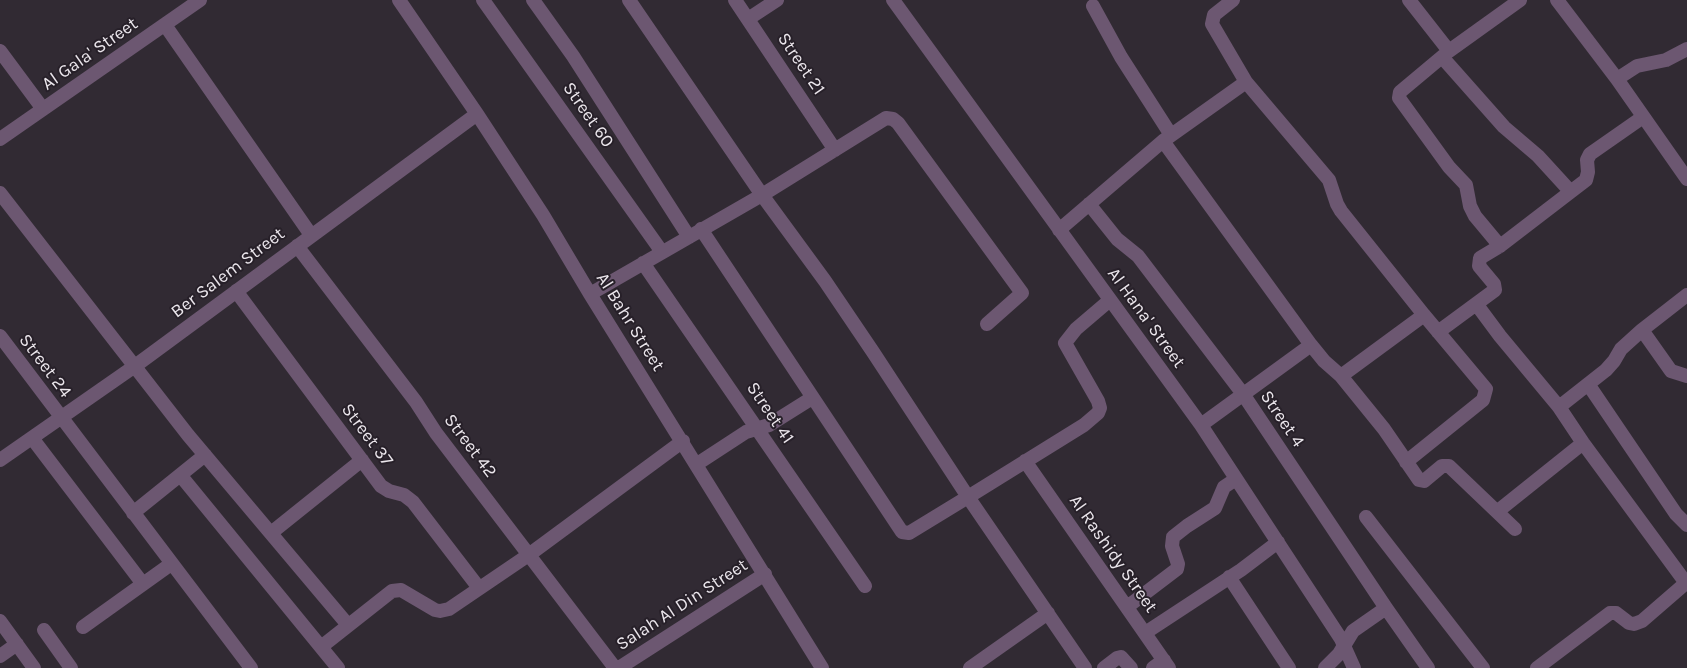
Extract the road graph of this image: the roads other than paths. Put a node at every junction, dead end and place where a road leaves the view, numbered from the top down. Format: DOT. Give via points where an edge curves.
graph roads {
  1 [pos="200,0"];
  2 [pos="399,0"];
  3 [pos="482,0"];
  4 [pos="533,0"];
  5 [pos="628,0"];
  6 [pos="734,0"];
  7 [pos="777,0"];
  8 [pos="893,0"];
  9 [pos="1233,0"];
  10 [pos="1409,0"];
  11 [pos="1520,0"];
  12 [pos="1556,0"];
  13 [pos="1093,6"];
  14 [pos="748,19"];
  15 [pos="164,25"];
  16 [pos="1687,49"];
  17 [pos="0,51"];
  18 [pos="1446,54"];
  19 [pos="1617,80"];
  20 [pos="1246,82"];
  21 [pos="43,109"];
  22 [pos="477,114"];
  23 [pos="1643,117"];
  24 [pos="1167,138"];
  25 [pos="0,139"];
  26 [pos="835,150"];
  27 [pos="1687,179"];
  28 [pos="1570,191"];
  29 [pos="0,193"];
  30 [pos="762,196"];
  31 [pos="1089,204"];
  32 [pos="1058,230"];
  33 [pos="695,233"];
  34 [pos="311,235"];
  35 [pos="297,246"];
  36 [pos="1500,246"];
  37 [pos="662,252"];
  38 [pos="643,263"];
  39 [pos="236,291"];
  40 [pos="590,294"];
  41 [pos="1687,295"];
  42 [pos="1110,300"];
  43 [pos="1477,304"];
  44 [pos="1424,315"];
  45 [pos="987,324"];
  46 [pos="1642,330"];
  47 [pos="1438,332"];
  48 [pos="0,336"];
  49 [pos="1311,345"];
  50 [pos="135,366"];
  51 [pos="1341,376"];
  52 [pos="1687,376"];
  53 [pos="1588,384"];
  54 [pos="1243,394"];
  55 [pos="812,398"];
  56 [pos="1558,407"];
  57 [pos="61,418"];
  58 [pos="1201,425"];
  59 [pos="757,428"];
  60 [pos="32,438"];
  61 [pos="682,441"];
  62 [pos="1583,443"];
  63 [pos="205,455"];
  64 [pos="0,460"];
  65 [pos="362,460"];
  66 [pos="1025,460"];
  67 [pos="1406,462"];
  68 [pos="697,464"];
  69 [pos="181,476"];
  70 [pos="1236,478"];
  71 [pos="968,497"];
  72 [pos="1498,511"];
  73 [pos="133,514"];
  74 [pos="1366,517"];
  75 [pos="1687,525"];
  76 [pos="1515,529"];
  77 [pos="272,533"];
  78 [pos="1278,542"];
  79 [pos="530,554"];
  80 [pos="171,564"];
  81 [pos="765,574"];
  82 [pos="1229,577"];
  83 [pos="1686,582"];
  84 [pos="143,584"];
  85 [pos="865,586"];
  86 [pos="479,588"];
  87 [pos="1127,607"];
  88 [pos="1386,608"];
  89 [pos="1048,613"];
  90 [pos="0,621"];
  91 [pos="348,625"];
  92 [pos="83,627"];
  93 [pos="44,630"];
  94 [pos="1145,633"];
  95 [pos="17,644"];
  96 [pos="1344,645"];
  97 [pos="321,648"];
  98 [pos="0,656"];
  99 [pos="1162,665"];
  100 [pos="622,667"];
  101 [pos="34,668"];
  102 [pos="71,668"];
  103 [pos="251,668"];
  104 [pos="338,668"];
  105 [pos="822,668"];
  106 [pos="970,668"];
  107 [pos="1085,668"];
  108 [pos="1104,668"];
  109 [pos="1130,668"];
  110 [pos="1289,668"];
  111 [pos="1325,668"];
  112 [pos="1354,668"];
  113 [pos="1428,668"];
  114 [pos="1483,668"];
  115 [pos="1537,668"];
  1 -- 15 [label="street, Al Gala' Street"];
  2 -- 22 [label="street, Al Bahr Street"];
  3 -- 37 [label="street, Street 60"];
  4 -- 33 [label="street"];
  5 -- 30 [label="street"];
  6 -- 14 [label="street, Street 21"];
  7 -- 14 [label="street"];
  8 -- 32 [label="street, Al Hana' Street"];
  9 -- 20 [label="street" via="1214,15 1212,24"];
  10 -- 18 [label="street"];
  11 -- 18 [label="street"];
  12 -- 19 [label="street"];
  13 -- 24 [label="street"];
  14 -- 26 [label="street, Street 21"];
  15 -- 21 [label="street, Al Gala' Street"];
  15 -- 34 [label="street"];
  16 -- 19 [label="street" via="1666,60 1637,66"];
  17 -- 21 [label="street"];
  18 -- 28 [label="street" via="1504,127 1538,156"];
  18 -- 36 [label="street" via="1400,92 1399,98 1466,185 1475,216"];
  19 -- 23 [label="street"];
  20 -- 24 [label="street"];
  20 -- 44 [label="street" via="1329,180 1341,211"];
  21 -- 25 [label="street, Al Gala' Street"];
  22 -- 34 [label="street, Ber Salem Street"];
  22 -- 40 [label="street, Al Bahr Street"];
  23 -- 27 [label="street"];
  23 -- 28 [label="street" via="1590,154 1586,160 1586,180"];
  24 -- 31 [label="street"];
  24 -- 49 [label="street"];
  26 -- 30 [label="street"];
  26 -- 45 [label="street" via="886,118 898,122 1022,293"];
  28 -- 36 [label="street"];
  29 -- 50 [label="street"];
  30 -- 33 [label="street"];
  30 -- 71 [label="street" via="852,320"];
  31 -- 32 [label="street"];
  31 -- 54 [label="street, Street 4" via="1117,239 1138,256"];
  32 -- 42 [label="street, Al Hana' Street"];
  33 -- 37 [label="street"];
  33 -- 55 [label="street"];
  34 -- 35 [label="street, Ber Salem Street"];
  35 -- 39 [label="street, Ber Salem Street"];
  35 -- 79 [label="street, Street 42"];
  36 -- 43 [label="street" via="1479,260 1479,266 1496,287"];
  37 -- 38 [label="street"];
  38 -- 40 [label="street"];
  38 -- 59 [label="street, Street 41"];
  39 -- 50 [label="street, Ber Salem Street"];
  39 -- 65 [label="street, Street 37"];
  40 -- 61 [label="street, Al Bahr Street"];
  41 -- 46 [label="street"];
  42 -- 58 [label="street, Al Hana' Street"];
  42 -- 66 [label="street" via="1065,340 1098,401 1098,414"];
  43 -- 47 [label="street"];
  43 -- 56 [label="street"];
  44 -- 47 [label="street"];
  44 -- 51 [label="street"];
  46 -- 52 [label="street" via="1669,369"];
  46 -- 53 [label="street"];
  47 -- 67 [label="street" via="1484,385 1485,395 1483,400"];
  48 -- 57 [label="street, Street 24"];
  49 -- 51 [label="street"];
  49 -- 54 [label="street"];
  50 -- 57 [label="street, Ber Salem Street"];
  50 -- 63 [label="street"];
  51 -- 67 [label="street"];
  53 -- 56 [label="street"];
  53 -- 75 [label="street" via="1676,514"];
  54 -- 58 [label="street"];
  54 -- 88 [label="street, Street 4"];
  55 -- 59 [label="street" via="768,425"];
  55 -- 71 [label="street" via="902,532 909,532"];
  56 -- 62 [label="street"];
  57 -- 60 [label="street, Ber Salem Street"];
  57 -- 73 [label="street, Street 24"];
  58 -- 70 [label="street, Al Hana' Street"];
  59 -- 68 [label="street"];
  59 -- 85 [label="street, Street 41"];
  60 -- 64 [label="street, Ber Salem Street"];
  60 -- 84 [label="street"];
  61 -- 68 [label="street, Al Bahr Street"];
  61 -- 79 [label="street"];
  62 -- 72 [label="street"];
  62 -- 83 [label="street"];
  63 -- 69 [label="street"];
  63 -- 77 [label="street"];
  65 -- 77 [label="street"];
  65 -- 86 [label="street, Street 37" via="381,486 404,495 412,502"];
  66 -- 71 [label="street"];
  66 -- 87 [label="street, Al Rashidy Street"];
  67 -- 72 [label="street" via="1422,481 1442,466 1448,466"];
  68 -- 81 [label="street, Al Bahr Street"];
  69 -- 73 [label="street"];
  69 -- 97 [label="street"];
  70 -- 78 [label="street, Al Hana' Street"];
  70 -- 87 [label="street" via="1224,488 1215,508 1173,537 1176,569"];
  71 -- 89 [label="street"];
  72 -- 76 [label="street"];
  73 -- 80 [label="street, Street 24"];
  74 -- 114 [label="street"];
  77 -- 91 [label="street"];
  78 -- 82 [label="street"];
  78 -- 96 [label="street, Al Hana' Street"];
  79 -- 86 [label="street"];
  79 -- 100 [label="street, Street 42"];
  80 -- 84 [label="street"];
  80 -- 103 [label="street, Street 24"];
  81 -- 100 [label="street, Salah Al Din Street"];
  81 -- 105 [label="street, Al Bahr Street"];
  82 -- 94 [label="street"];
  82 -- 110 [label="street"];
  83 -- 115 [label="street" via="1638,623 1629,624 1616,614 1610,614"];
  84 -- 92 [label="street"];
  86 -- 91 [label="street" via="454,606 440,611 397,589"];
  87 -- 94 [label="street, Al Rashidy Street"];
  88 -- 96 [label="street" via="1353,631"];
  88 -- 113 [label="street, Street 4"];
  89 -- 106 [label="street"];
  89 -- 107 [label="street"];
  90 -- 95 [label="street"];
  91 -- 97 [label="street"];
  93 -- 102 [label="street"];
  94 -- 99 [label="street, Al Rashidy Street"];
  95 -- 98 [label="street"];
  95 -- 101 [label="street"];
  96 -- 111 [label="street"];
  96 -- 112 [label="street, Al Hana' Street"];
  97 -- 104 [label="street"];
  108 -- 109 [label="street" via="1121,657"];
}
